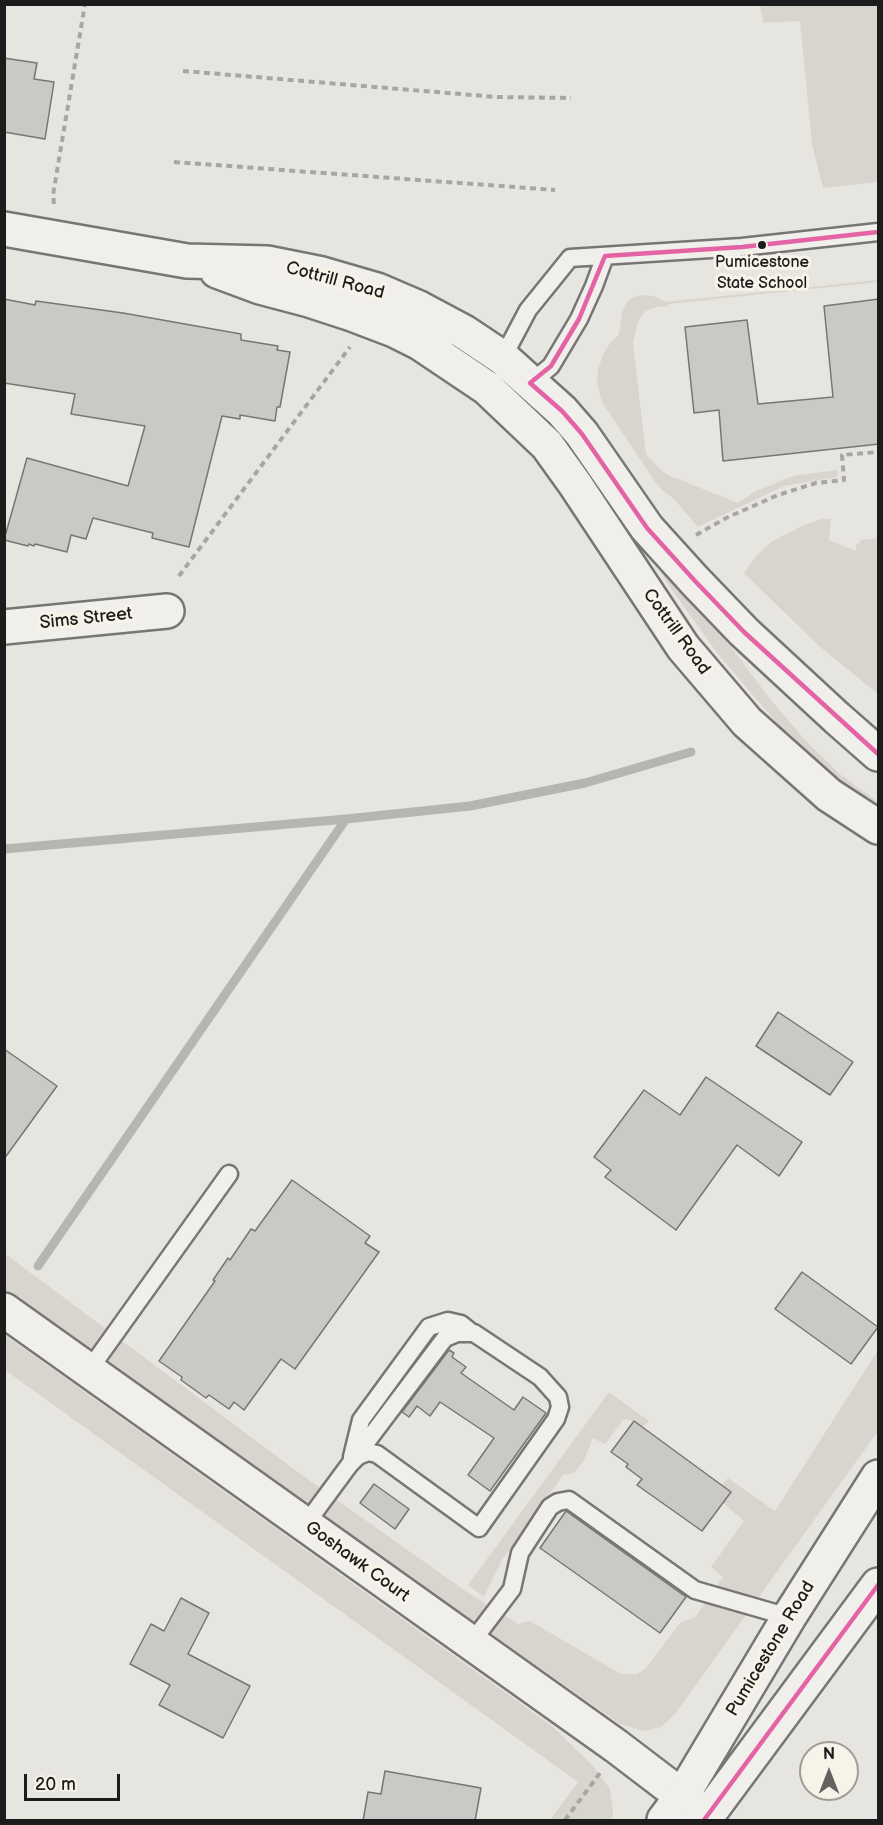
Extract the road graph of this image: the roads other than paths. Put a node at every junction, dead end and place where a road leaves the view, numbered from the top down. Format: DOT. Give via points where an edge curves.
graph roads {
  1 [pos="4,229"];
  2 [pos="879,232"];
  3 [pos="605,256"];
  4 [pos="187,261"];
  5 [pos="503,358"];
  6 [pos="530,383"];
  7 [pos="496,397"];
  8 [pos="167,611"];
  9 [pos="4,627"];
  10 [pos="879,753"];
  11 [pos="879,827"];
  12 [pos="229,1174"];
  13 [pos="4,1310"];
  14 [pos="89,1370"];
  15 [pos="350,1464"];
  16 [pos="879,1477"];
  17 [pos="305,1525"];
  18 [pos="879,1585"];
  19 [pos="789,1617"];
  20 [pos="471,1644"];
  21 [pos="673,1808"];
  22 [pos="706,1818"];
  1 -- 4 [label="street, Cottrill Road"];
  2 -- 3 [label="lane"];
  3 -- 5 [label="lane" via="570,258 528,310"];
  3 -- 6 [label="lane" via="568,338 551,366"];
  4 -- 5 [label="street, Cottrill Road" via="267,263 377,290 464,332"];
  4 -- 7 [label="street, Cottrill Road" via="394,330 420,343"];
  5 -- 6 [label="street, Cottrill Road"];
  5 -- 7 [label="lane"];
  6 -- 7 [label="lane"];
  6 -- 10 [label="street, Cottrill Road" via="582,434 647,528 703,590"];
  7 -- 11 [label="street, Cottrill Road" via="547,445 683,647 747,722 829,795"];
  8 -- 9 [label="street, Sims Street"];
  12 -- 14 [label="lane"];
  13 -- 14 [label="street, Goshawk Court"];
  14 -- 17 [label="street, Goshawk Court"];
  15 -- 15 [label="lane" via="445,1338 457,1333 474,1333 540,1377 558,1397 556,1419 479,1528 377,1454 368,1452"];
  15 -- 17 [label="lane"];
  16 -- 19 [label="street, Pumicestone Road"];
  17 -- 20 [label="street, Goshawk Court"];
  18 -- 22 [label="street"];
  19 -- 20 [label="lane" via="695,1590 569,1500 550,1507 520,1553 512,1589"];
  19 -- 21 [label="street, Pumicestone Road"];
  20 -- 21 [label="street, Goshawk Court" via="616,1746"];
  21 -- 22 [label="street, Goshawk Court"];
}
